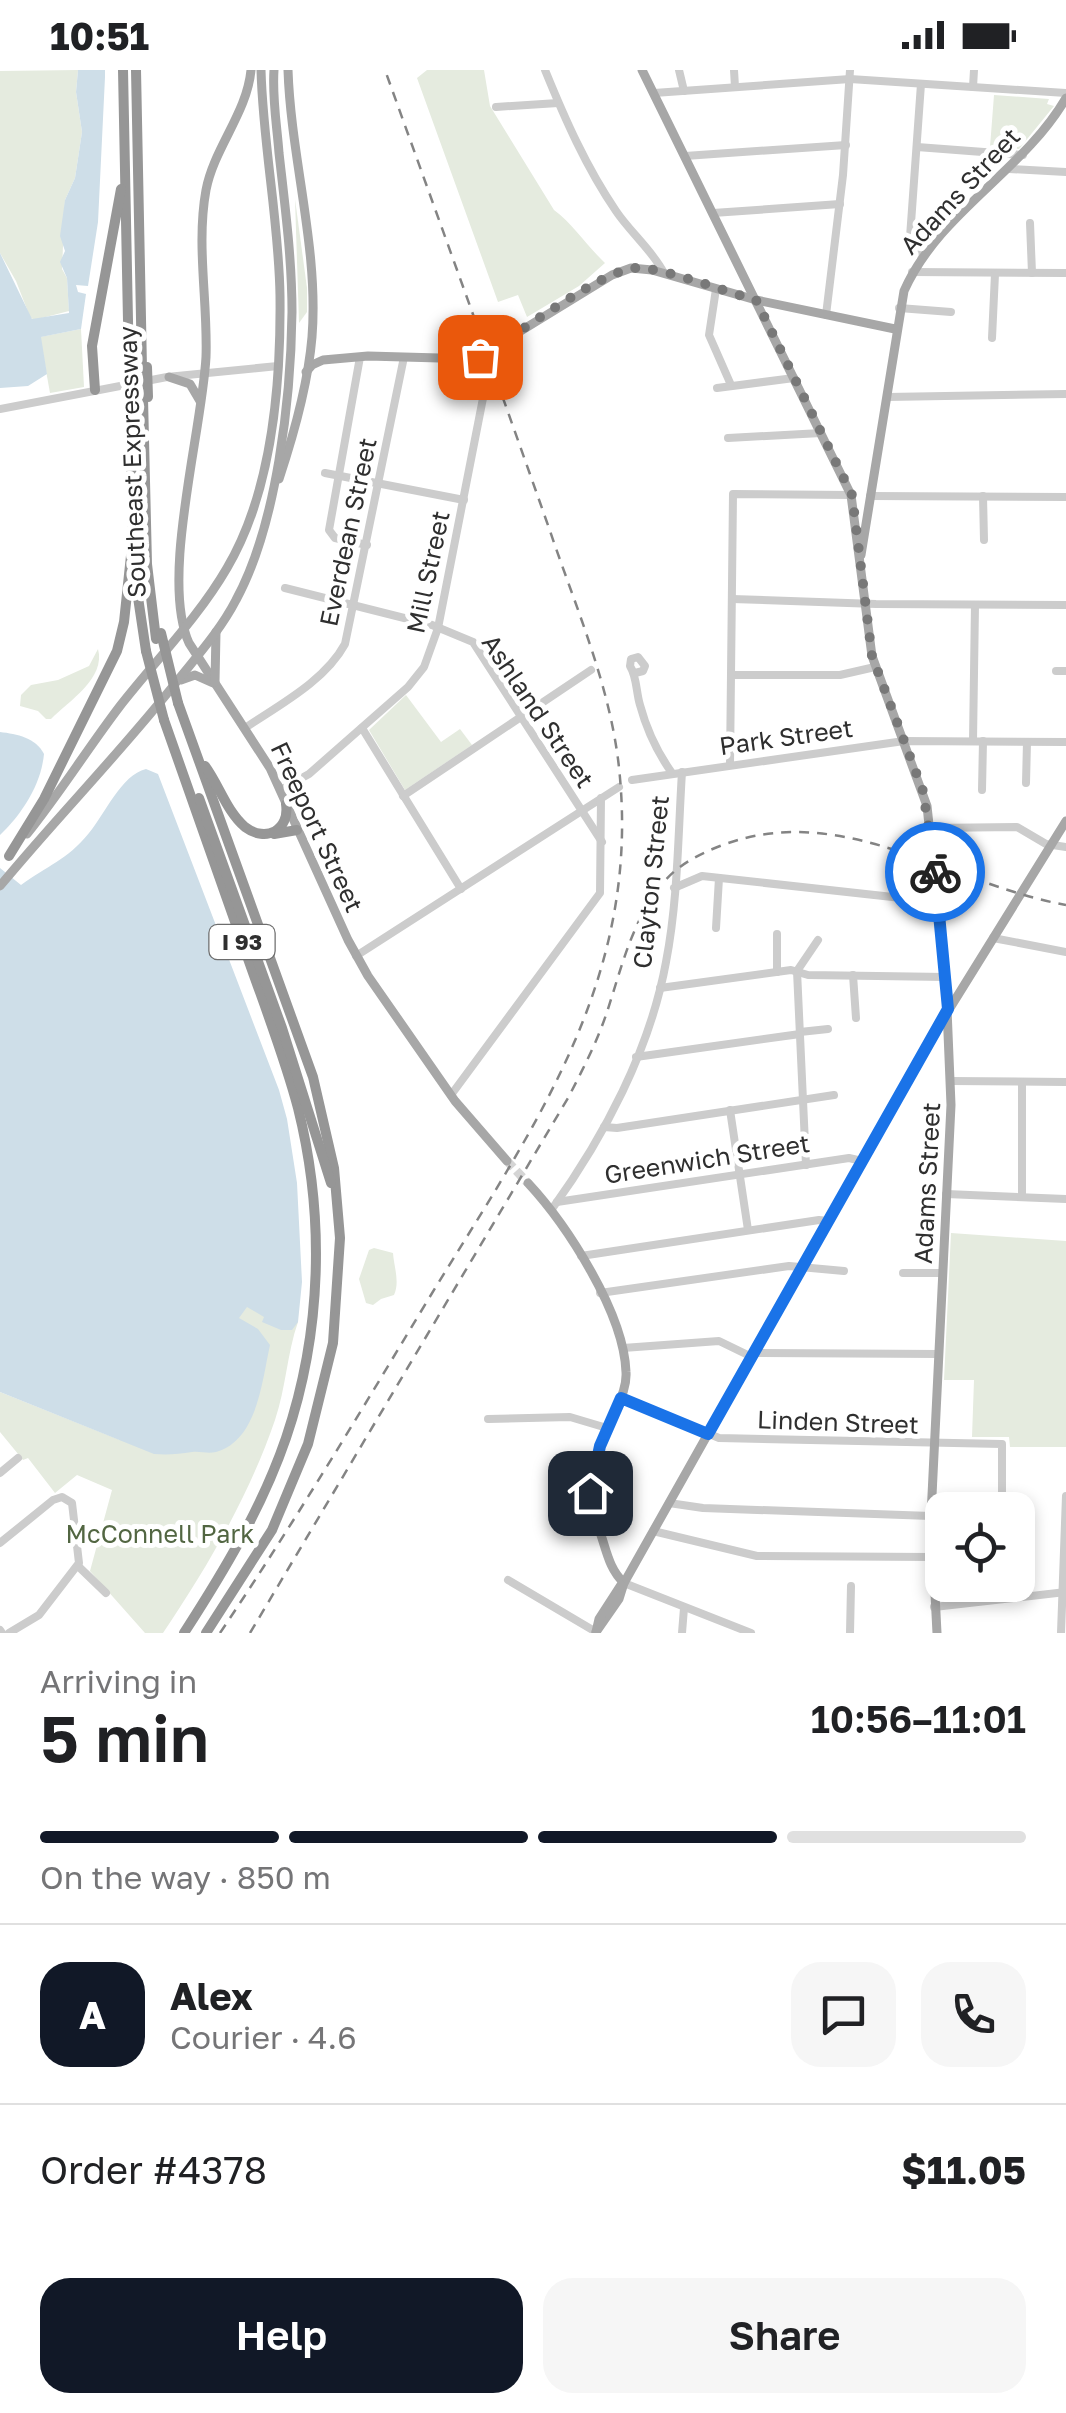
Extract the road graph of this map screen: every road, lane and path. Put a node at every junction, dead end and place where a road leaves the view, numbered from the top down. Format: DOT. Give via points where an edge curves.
graph roads {
  1 [pos="132,70"];
  2 [pos="251,70"];
  3 [pos="261,70"];
  4 [pos="274,70"];
  5 [pos="288,70"];
  6 [pos="545,70"];
  7 [pos="642,70"];
  8 [pos="678,70"];
  9 [pos="734,70"];
  10 [pos="974,70"];
  11 [pos="850,75"];
  12 [pos="921,84"];
  13 [pos="735,87"];
  14 [pos="973,87"];
  15 [pos="289,89"];
  16 [pos="684,91"];
  17 [pos="247,92"];
  18 [pos="654,93"];
  19 [pos="1066,95"];
  20 [pos="262,96"];
  21 [pos="558,103"];
  22 [pos="496,107"];
  23 [pos="276,125"];
  24 [pos="846,145"];
  25 [pos="917,146"];
  26 [pos="1022,155"];
  27 [pos="685,156"];
  28 [pos="1009,169"];
  29 [pos="1066,172"];
  30 [pos="125,174"];
  31 [pos="299,180"];
  32 [pos="840,204"];
  33 [pos="713,213"];
  34 [pos="286,218"];
  35 [pos="1030,222"];
  36 [pos="921,256"];
  37 [pos="912,272"];
  38 [pos="664,273"];
  39 [pos="1032,273"];
  40 [pos="995,274"];
  41 [pos="1066,274"];
  42 [pos="716,289"];
  43 [pos="756,300"];
  44 [pos="900,308"];
  45 [pos="312,312"];
  46 [pos="951,312"];
  47 [pos="826,315"];
  48 [pos="895,329"];
  49 [pos="992,338"];
  50 [pos="311,343"];
  51 [pos="360,357"];
  52 [pos="404,357"];
  53 [pos="475,359"];
  54 [pos="290,360"];
  55 [pos="323,360"];
  56 [pos="278,366"];
  57 [pos="139,369"];
  58 [pos="306,372"];
  59 [pos="204,374"];
  60 [pos="170,377"];
  61 [pos="794,378"];
  62 [pos="732,385"];
  63 [pos="717,388"];
  64 [pos="94,390"];
  65 [pos="1066,394"];
  66 [pos="887,397"];
  67 [pos="139,398"];
  68 [pos="201,403"];
  69 [pos="0,409"];
  70 [pos="821,434"];
  71 [pos="728,438"];
  72 [pos="325,473"];
  73 [pos="339,476"];
  74 [pos="380,484"];
  75 [pos="852,495"];
  76 [pos="870,496"];
  77 [pos="983,496"];
  78 [pos="1066,497"];
  79 [pos="464,500"];
  80 [pos="271,501"];
  81 [pos="854,520"];
  82 [pos="984,540"];
  83 [pos="367,545"];
  84 [pos="132,546"];
  85 [pos="860,568"];
  86 [pos="285,588"];
  87 [pos="732,599"];
  88 [pos="864,603"];
  89 [pos="975,605"];
  90 [pos="1066,605"];
  91 [pos="356,606"];
  92 [pos="438,628"];
  93 [pos="183,629"];
  94 [pos="216,631"];
  95 [pos="153,642"];
  96 [pos="198,656"];
  97 [pos="795,661"];
  98 [pos="875,667"];
  99 [pos="591,670"];
  100 [pos="635,673"];
  101 [pos="732,675"];
  102 [pos="795,675"];
  103 [pos="175,684"];
  104 [pos="216,684"];
  105 [pos="171,712"];
  106 [pos="521,717"];
  107 [pos="245,728"];
  108 [pos="362,728"];
  109 [pos="904,741"];
  110 [pos="972,742"];
  111 [pos="983,742"];
  112 [pos="1027,742"];
  113 [pos="1066,742"];
  114 [pos="196,754"];
  115 [pos="730,765"];
  116 [pos="677,773"];
  117 [pos="632,780"];
  118 [pos="1026,783"];
  119 [pos="618,787"];
  120 [pos="280,790"];
  121 [pos="982,790"];
  122 [pos="404,796"];
  123 [pos="601,798"];
  124 [pos="286,804"];
  125 [pos="582,812"];
  126 [pos="1066,822"];
  127 [pos="930,828"];
  128 [pos="298,830"];
  129 [pos="270,835"];
  130 [pos="602,842"];
  131 [pos="1051,845"];
  132 [pos="1066,847"];
  133 [pos="14,860"];
  134 [pos="0,868"];
  135 [pos="719,878"];
  136 [pos="0,886"];
  137 [pos="674,888"];
  138 [pos="461,889"];
  139 [pos="938,902"];
  140 [pos="716,928"];
  141 [pos="777,934"];
  142 [pos="993,938"];
  143 [pos="818,940"];
  144 [pos="1066,952"];
  145 [pos="356,956"];
  146 [pos="797,971"];
  147 [pos="777,972"];
  148 [pos="852,976"];
  149 [pos="946,977"];
  150 [pos="660,988"];
  151 [pos="948,1009"];
  152 [pos="856,1018"];
  153 [pos="828,1029"];
  154 [pos="800,1033"];
  155 [pos="636,1057"];
  156 [pos="951,1082"];
  157 [pos="1022,1082"];
  158 [pos="1066,1082"];
  159 [pos="451,1095"];
  160 [pos="834,1095"];
  161 [pos="301,1096"];
  162 [pos="803,1099"];
  163 [pos="730,1110"];
  164 [pos="604,1127"];
  165 [pos="506,1161"];
  166 [pos="862,1161"];
  167 [pos="806,1164"];
  168 [pos="310,1167"];
  169 [pos="740,1174"];
  170 [pos="528,1183"];
  171 [pos="946,1194"];
  172 [pos="1022,1197"];
  173 [pos="1066,1199"];
  174 [pos="338,1203"];
  175 [pos="554,1206"];
  176 [pos="828,1221"];
  177 [pos="748,1230"];
  178 [pos="581,1256"];
  179 [pos="802,1268"];
  180 [pos="844,1271"];
  181 [pos="903,1273"];
  182 [pos="942,1273"];
  183 [pos="600,1293"];
  184 [pos="623,1348"];
  185 [pos="939,1354"];
  186 [pos="753,1355"];
  187 [pos="621,1398"];
  188 [pos="488,1419"];
  189 [pos="608,1428"];
  190 [pos="708,1434"];
  191 [pos="934,1445"];
  192 [pos="18,1458"];
  193 [pos="0,1473"];
  194 [pos="933,1492"];
  195 [pos="1002,1492"];
  196 [pos="1066,1496"];
  197 [pos="669,1503"];
  198 [pos="925,1516"];
  199 [pos="1066,1527"];
  200 [pos="654,1531"];
  201 [pos="0,1543"];
  202 [pos="925,1557"];
  203 [pos="78,1566"];
  204 [pos="508,1580"];
  205 [pos="624,1584"];
  206 [pos="851,1586"];
  207 [pos="1063,1592"];
  208 [pos="106,1593"];
  209 [pos="1035,1595"];
  210 [pos="934,1602"];
  211 [pos="969,1602"];
  212 [pos="934,1607"];
  213 [pos="684,1608"];
  214 [pos="4,1632"];
  215 [pos="184,1633"];
  216 [pos="206,1633"];
  217 [pos="596,1633"];
  218 [pos="682,1633"];
  219 [pos="751,1633"];
  220 [pos="850,1633"];
  221 [pos="936,1633"];
  222 [pos="1061,1633"];
  1 -- 30 [label="highway, Southeast Expressway / I 93"];
  1 -- 57 [label="highway, Southeast Expressway / I 93"];
  2 -- 17 [label="main road, Freeport Street"];
  3 -- 20 [label="main road"];
  4 -- 23 [label="main road"];
  5 -- 15 [label="main road"];
  6 -- 21 [label="street"];
  7 -- 18 [label="main road"];
  8 -- 16 [label="street"];
  9 -- 13 [label="street"];
  10 -- 14 [label="street"];
  11 -- 12 [label="street"];
  11 -- 13 [label="street"];
  11 -- 24 [label="street"];
  12 -- 14 [label="street"];
  12 -- 25 [label="street"];
  13 -- 16 [label="street"];
  14 -- 19 [label="street"];
  15 -- 23 [label="main road"];
  15 -- 31 [label="main road"];
  16 -- 18 [label="street"];
  17 -- 20 [label="main road"];
  17 -- 59 [label="main road, Freeport Street" via="213,164 204,202"];
  18 -- 27 [label="main road"];
  19 -- 26 [label="main road, Adams Street"];
  20 -- 56 [label="main road" via="278,263"];
  21 -- 22 [label="street"];
  21 -- 38 [label="street" via="612,205"];
  23 -- 34 [label="main road"];
  24 -- 27 [label="street"];
  24 -- 32 [label="street"];
  25 -- 26 [label="street"];
  25 -- 36 [label="street" via="910,237"];
  26 -- 28 [label="main road, Adams Street"];
  27 -- 33 [label="main road"];
  28 -- 29 [label="street"];
  28 -- 36 [label="main road, Adams Street"];
  30 -- 57 [label="highway, Southeast Expressway / I 93"];
  30 -- 64 [label="highway" via="92,346"];
  31 -- 34 [label="main road"];
  31 -- 45 [label="main road"];
  32 -- 33 [label="street"];
  32 -- 47 [label="street"];
  33 -- 43 [label="main road"];
  34 -- 54 [label="main road"];
  35 -- 39 [label="street"];
  36 -- 37 [label="main road, Adams Street"];
  37 -- 40 [label="street"];
  37 -- 44 [label="main road, Adams Street"];
  38 -- 42 [label="main road"];
  38 -- 53 [label="main road" via="618,272"];
  39 -- 40 [label="street"];
  39 -- 41 [label="street"];
  40 -- 49 [label="street"];
  42 -- 43 [label="main road"];
  42 -- 62 [label="street" via="709,335"];
  43 -- 47 [label="main road"];
  43 -- 61 [label="main road"];
  44 -- 46 [label="street"];
  44 -- 48 [label="main road, Adams Street"];
  45 -- 50 [label="main road"];
  45 -- 54 [label="main road" via="296,333"];
  47 -- 48 [label="main road"];
  48 -- 66 [label="main road, Adams Street"];
  50 -- 55 [label="main road"];
  50 -- 58 [label="main road"];
  51 -- 52 [label="main road"];
  51 -- 55 [label="main road"];
  51 -- 73 [label="street"];
  52 -- 53 [label="main road"];
  52 -- 74 [label="street, Everdean Street"];
  53 -- 79 [label="street, Mill Street" via="486,385"];
  54 -- 80 [label="main road"];
  55 -- 58 [label="main road"];
  56 -- 59 [label="street"];
  56 -- 93 [label="main road" via="252,515 225,572"];
  57 -- 67 [label="highway, Southeast Expressway / I 93, bridge"];
  57 -- 67 [label="highway, Southeast Expressway / I 93, bridge"];
  58 -- 80 [label="main road"];
  59 -- 60 [label="street"];
  59 -- 68 [label="main road, Freeport Street"];
  60 -- 64 [label="street"];
  60 -- 68 [label="main road" via="190,384"];
  61 -- 62 [label="street"];
  61 -- 70 [label="main road"];
  62 -- 63 [label="street"];
  64 -- 69 [label="street"];
  65 -- 66 [label="street"];
  66 -- 76 [label="main road, Adams Street"];
  67 -- 84 [label="highway, Southeast Expressway / I 93"];
  67 -- 95 [label="highway, Southeast Expressway / I 93"];
  67 -- 95 [label="highway, I 93" via="139,560"];
  68 -- 93 [label="main road, Freeport Street" via="180,571"];
  70 -- 71 [label="street"];
  70 -- 75 [label="main road"];
  72 -- 73 [label="street"];
  73 -- 74 [label="street"];
  73 -- 83 [label="street" via="330,534"];
  74 -- 79 [label="street"];
  74 -- 83 [label="street, Everdean Street"];
  75 -- 76 [label="main road"];
  75 -- 81 [label="main road, Adams Street"];
  75 -- 87 [label="street" via="733,494"];
  76 -- 77 [label="street"];
  76 -- 81 [label="main road, Adams Street"];
  76 -- 85 [label="main road, Adams Street"];
  77 -- 78 [label="street"];
  77 -- 82 [label="street"];
  79 -- 92 [label="street, Mill Street"];
  80 -- 94 [label="main road" via="247,578"];
  81 -- 85 [label="main road, Adams Street"];
  83 -- 91 [label="street, Everdean Street"];
  84 -- 95 [label="highway, Southeast Expressway / I 93" via="136,598"];
  84 -- 133 [label="highway" via="117,651"];
  85 -- 88 [label="main road, Adams Street"];
  86 -- 91 [label="street, Ashland Street"];
  87 -- 88 [label="street"];
  87 -- 101 [label="street"];
  88 -- 89 [label="street"];
  88 -- 98 [label="main road, Adams Street"];
  89 -- 90 [label="street"];
  89 -- 110 [label="street"];
  91 -- 92 [label="street, Ashland Street"];
  91 -- 107 [label="street, Everdean Street" via="338,656"];
  92 -- 106 [label="street, Ashland Street" via="475,644"];
  92 -- 108 [label="street, Mill Street" via="420,674"];
  93 -- 96 [label="main road, Freeport Street"];
  93 -- 133 [label="main road" via="104,726"];
  94 -- 96 [label="main road"];
  94 -- 104 [label="main road"];
  95 -- 105 [label="highway, Southeast Expressway / I 93, bridge"];
  95 -- 105 [label="highway, Southeast Expressway / I 93, bridge"];
  96 -- 103 [label="main road"];
  96 -- 104 [label="main road, Freeport Street"];
  97 -- 102 [label="street"];
  98 -- 102 [label="street"];
  98 -- 109 [label="main road, Adams Street"];
  99 -- 106 [label="street"];
  100 -- 116 [label="street" via="650,737"];
  101 -- 102 [label="street"];
  101 -- 115 [label="street"];
  103 -- 104 [label="main road" via="195,676"];
  103 -- 133 [label="main road"];
  104 -- 107 [label="main road, Freeport Street"];
  105 -- 114 [label="highway, Southeast Expressway / I 93"];
  105 -- 161 [label="highway, I 93"];
  105 -- 168 [label="highway, Southeast Expressway / I 93" via="299,1112"];
  106 -- 122 [label="street"];
  106 -- 125 [label="street, Ashland Street"];
  107 -- 120 [label="main road, Freeport Street"];
  108 -- 120 [label="street, Mill Street" via="304,779"];
  108 -- 122 [label="street"];
  109 -- 110 [label="street, Park Street"];
  109 -- 115 [label="street, Park Street"];
  109 -- 127 [label="main road, Adams Street"];
  110 -- 111 [label="street, Park Street"];
  111 -- 112 [label="street, Park Street"];
  111 -- 121 [label="street"];
  112 -- 113 [label="street, Park Street"];
  112 -- 118 [label="street"];
  114 -- 129 [label="highway" via="242,824"];
  114 -- 174 [label="highway, Southeast Expressway / I 93" via="306,1055"];
  115 -- 116 [label="street, Park Street"];
  116 -- 117 [label="street, Park Street"];
  116 -- 137 [label="street, Clayton Street"];
  119 -- 123 [label="street"];
  120 -- 124 [label="main road, Freeport Street"];
  122 -- 138 [label="street"];
  123 -- 125 [label="street"];
  123 -- 130 [label="street"];
  124 -- 128 [label="main road, Freeport Street"];
  124 -- 129 [label="highway" via="284,824"];
  125 -- 130 [label="street, Ashland Street"];
  125 -- 138 [label="street"];
  126 -- 131 [label="main road"];
  127 -- 131 [label="street" via="1018,827"];
  127 -- 139 [label="main road, Adams Street"];
  128 -- 129 [label="highway"];
  128 -- 145 [label="main road, Freeport Street"];
  130 -- 159 [label="street" via="600,893"];
  131 -- 132 [label="street"];
  131 -- 142 [label="main road"];
  133 -- 134 [label="main road"];
  133 -- 136 [label="main road"];
  135 -- 137 [label="street" via="698,877"];
  135 -- 139 [label="street"];
  135 -- 140 [label="street"];
  137 -- 150 [label="street, Clayton Street"];
  138 -- 145 [label="street"];
  139 -- 149 [label="main road, Adams Street"];
  141 -- 147 [label="street"];
  142 -- 144 [label="street"];
  142 -- 151 [label="main road"];
  143 -- 146 [label="street"];
  145 -- 159 [label="main road, Freeport Street"];
  146 -- 147 [label="street"];
  146 -- 148 [label="street"];
  146 -- 154 [label="street"];
  147 -- 150 [label="street"];
  148 -- 149 [label="street"];
  148 -- 152 [label="street"];
  149 -- 151 [label="main road, Adams Street"];
  150 -- 155 [label="street, Clayton Street"];
  151 -- 156 [label="main road, Adams Street"];
  151 -- 166 [label="main road"];
  153 -- 154 [label="street"];
  154 -- 155 [label="street"];
  154 -- 162 [label="street"];
  155 -- 164 [label="street, Clayton Street"];
  156 -- 157 [label="street"];
  156 -- 171 [label="main road, Adams Street"];
  157 -- 158 [label="street"];
  157 -- 172 [label="street"];
  159 -- 165 [label="main road, Freeport Street"];
  160 -- 162 [label="street"];
  161 -- 168 [label="highway, I 93"];
  161 -- 174 [label="highway, I 93"];
  162 -- 163 [label="street"];
  162 -- 167 [label="street"];
  163 -- 164 [label="street"];
  163 -- 169 [label="street"];
  164 -- 175 [label="street, Clayton Street"];
  166 -- 167 [label="street, Greenwich Street"];
  166 -- 176 [label="main road"];
  167 -- 169 [label="street, Greenwich Street"];
  168 -- 215 [label="highway, Southeast Expressway / I 93" via="314,1304 293,1415 251,1520"];
  169 -- 175 [label="street, Greenwich Street"];
  169 -- 177 [label="street"];
  170 -- 175 [label="main road"];
  171 -- 172 [label="street"];
  171 -- 182 [label="main road, Adams Street"];
  172 -- 173 [label="street"];
  174 -- 216 [label="highway, Southeast Expressway / I 93" via="334,1331 312,1434 272,1530"];
  175 -- 178 [label="main road"];
  176 -- 177 [label="street"];
  176 -- 179 [label="main road"];
  177 -- 178 [label="street"];
  178 -- 183 [label="main road"];
  179 -- 180 [label="street"];
  179 -- 183 [label="street"];
  179 -- 186 [label="main road"];
  181 -- 182 [label="street"];
  182 -- 185 [label="main road, Adams Street"];
  183 -- 184 [label="main road"];
  184 -- 186 [label="street" via="719,1341"];
  184 -- 187 [label="main road"];
  185 -- 186 [label="street"];
  185 -- 191 [label="main road, Adams Street"];
  186 -- 190 [label="main road"];
  187 -- 189 [label="main road"];
  187 -- 190 [label="street, Linden Street"];
  188 -- 189 [label="street" via="570,1417"];
  189 -- 205 [label="main road" via="590,1496 612,1568"];
  190 -- 191 [label="street, Linden Street"];
  190 -- 197 [label="main road"];
  191 -- 194 [label="main road, Adams Street"];
  191 -- 195 [label="street, Linden Street" via="1002,1444"];
  192 -- 193 [label="street"];
  196 -- 199 [label="street"];
  197 -- 198 [label="street"];
  197 -- 200 [label="main road"];
  199 -- 207 [label="street"];
  200 -- 202 [label="street" via="763,1557"];
  200 -- 205 [label="main road"];
  201 -- 203 [label="street" via="65,1498 75,1510"];
  203 -- 208 [label="street"];
  203 -- 214 [label="street" via="39,1615"];
  204 -- 217 [label="street"];
  205 -- 213 [label="street"];
  205 -- 217 [label="main road"];
  206 -- 220 [label="street"];
  207 -- 209 [label="street"];
  207 -- 222 [label="street"];
  210 -- 212 [label="main road, Adams Street"];
  211 -- 212 [label="street"];
  212 -- 221 [label="main road, Adams Street"];
  213 -- 218 [label="street"];
  213 -- 219 [label="street"];
}
